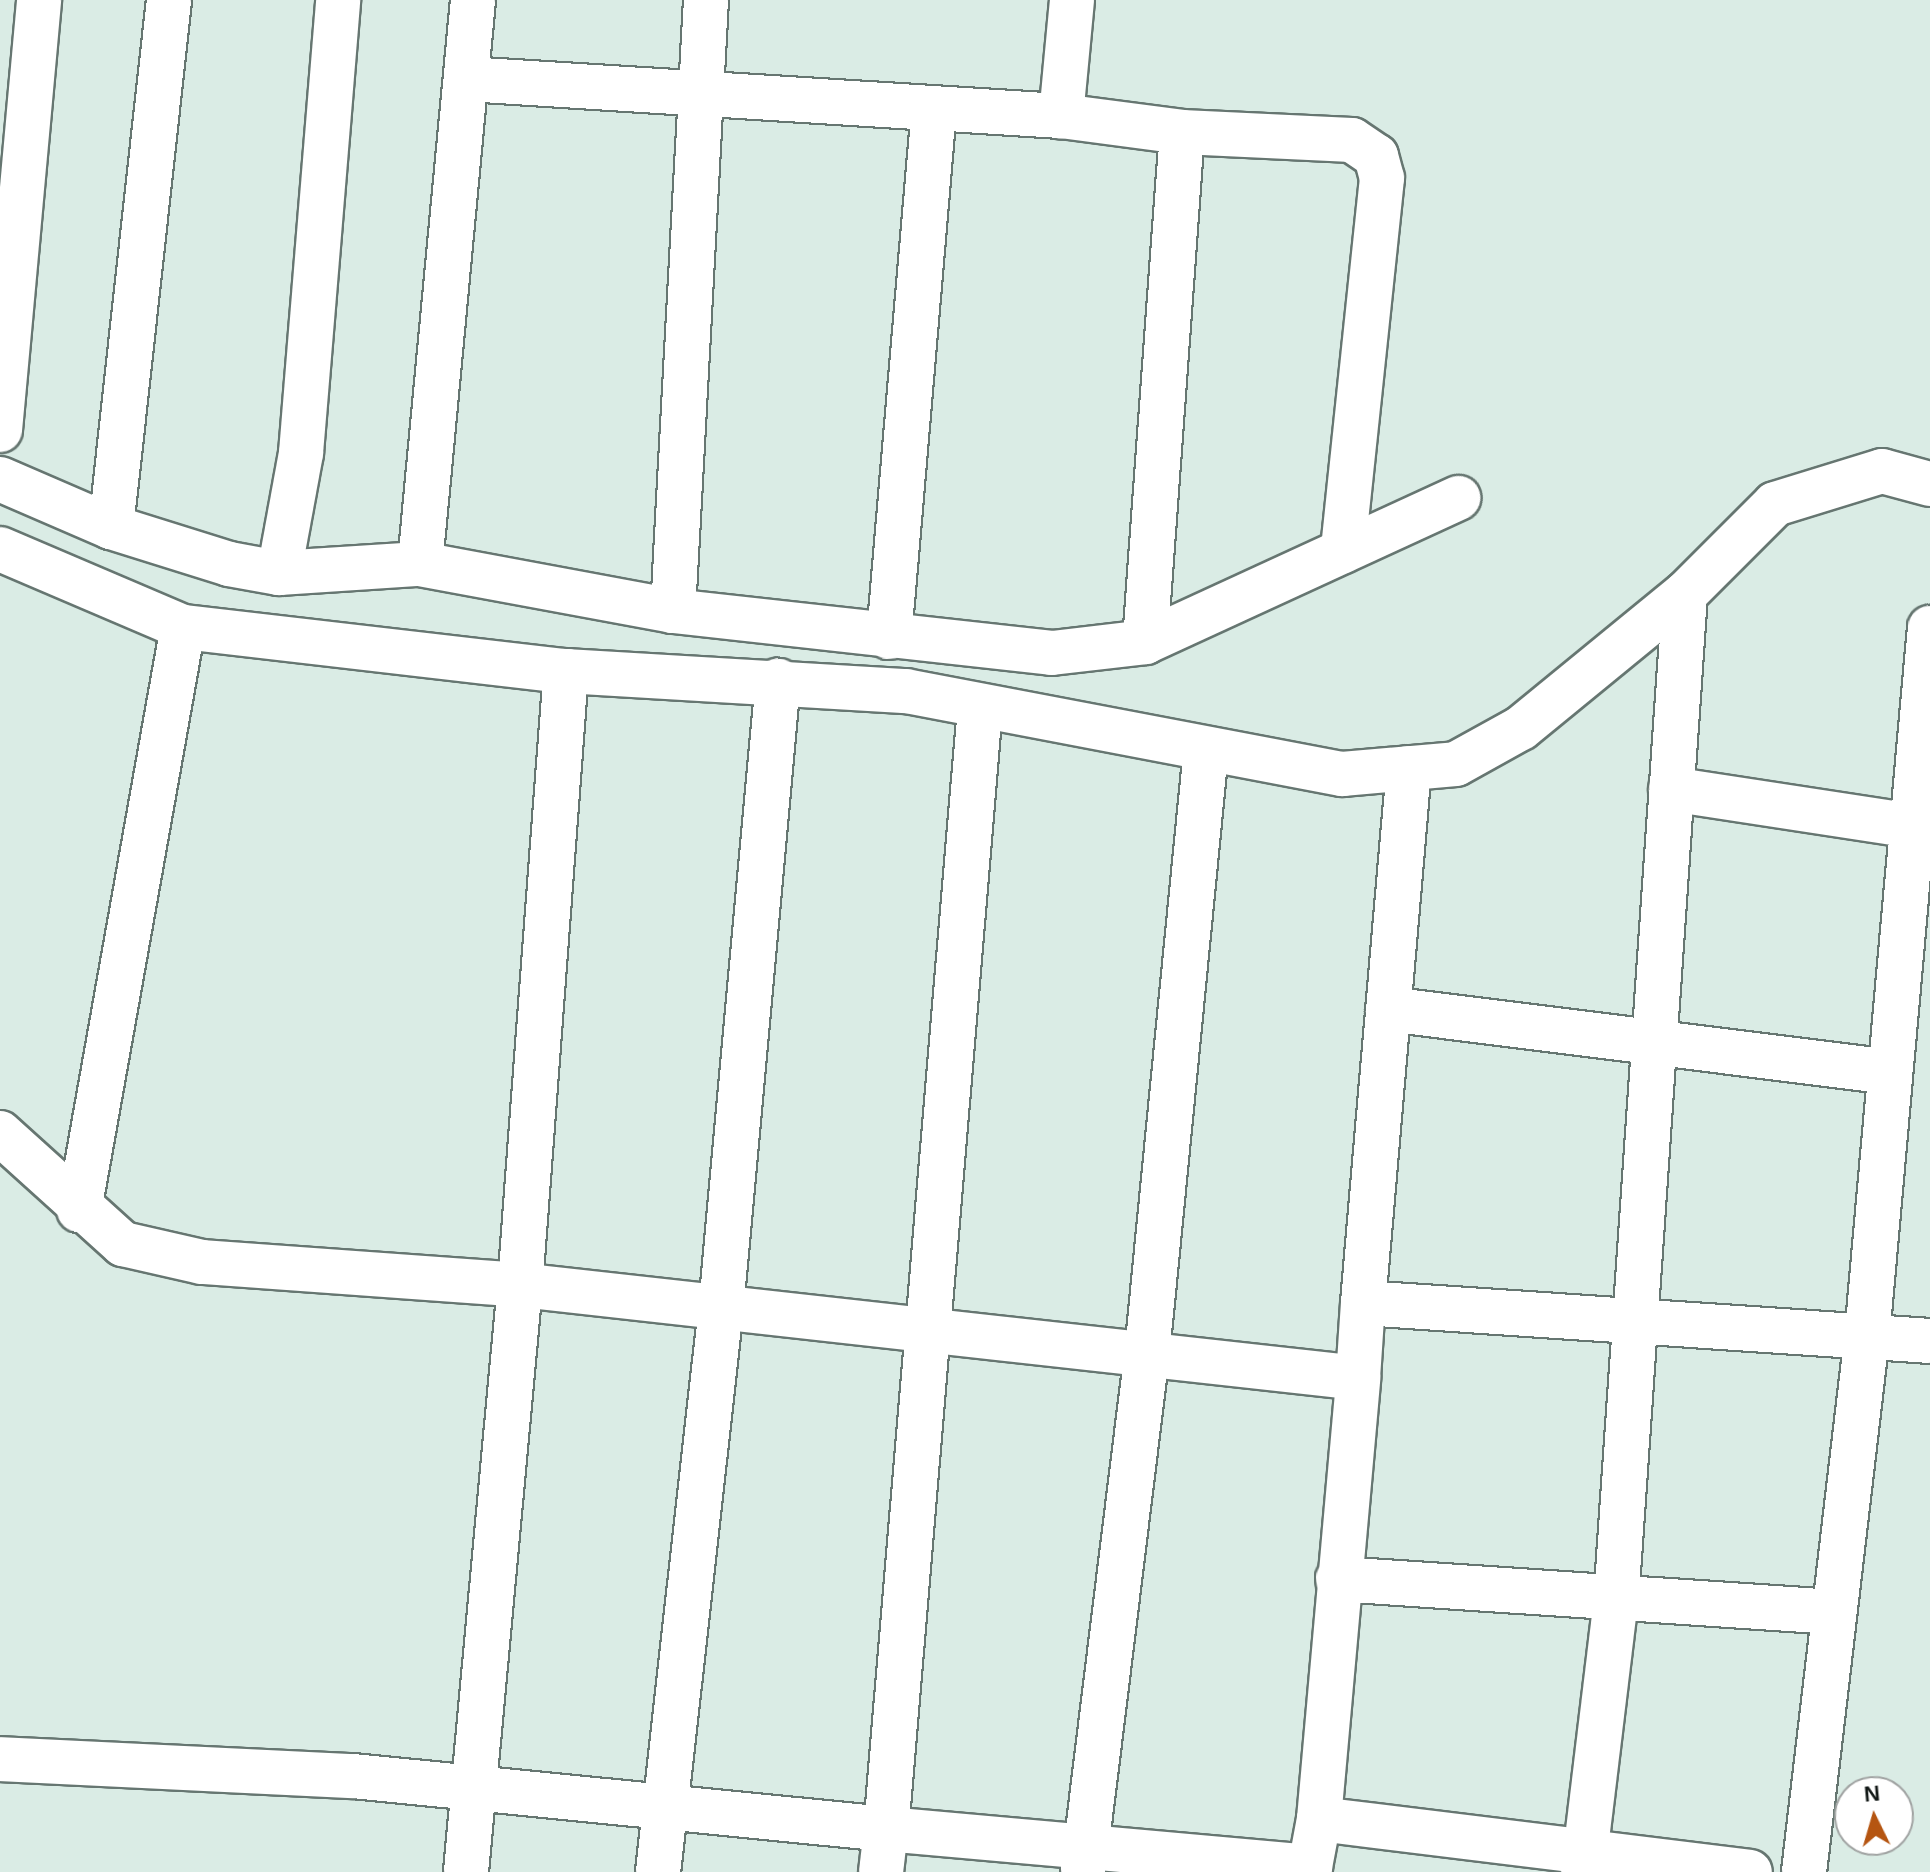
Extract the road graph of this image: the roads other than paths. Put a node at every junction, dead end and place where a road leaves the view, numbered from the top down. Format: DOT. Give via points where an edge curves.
graph roads {
  1 [pos="39,0"];
  2 [pos="169,0"];
  3 [pos="338,0"];
  4 [pos="473,0"];
  5 [pos="706,0"];
  6 [pos="1072,0"];
  7 [pos="466,79"];
  8 [pos="703,94"];
  9 [pos="934,109"];
  10 [pos="1061,116"];
  11 [pos="1182,132"];
  12 [pos="0,430"];
  13 [pos="0,479"];
  14 [pos="1930,484"];
  15 [pos="1458,498"];
  16 [pos="111,527"];
  17 [pos="1343,551"];
  18 [pos="2,560"];
  19 [pos="420,564"];
  20 [pos="279,573"];
  21 [pos="1685,594"];
  22 [pos="673,611"];
  23 [pos="183,627"];
  24 [pos="1930,628"];
  25 [pos="889,637"];
  26 [pos="1145,642"];
  27 [pos="566,671"];
  28 [pos="778,681"];
  29 [pos="980,708"];
  30 [pos="1206,750"];
  31 [pos="1409,768"];
  32 [pos="1671,789"];
  33 [pos="1912,826"];
  34 [pos="1388,1009"];
  35 [pos="1655,1039"];
  36 [pos="1890,1072"];
  37 [pos="0,1133"];
  38 [pos="79,1210"];
  39 [pos="520,1285"];
  40 [pos="1363,1303"];
  41 [pos="721,1308"];
  42 [pos="1636,1318"];
  43 [pos="932,1332"];
  44 [pos="1867,1336"];
  45 [pos="1930,1341"];
  46 [pos="1147,1353"];
  47 [pos="1358,1378"];
  48 [pos="1338,1579"];
  49 [pos="1616,1601"];
  50 [pos="1834,1612"];
  51 [pos="0,1759"];
  52 [pos="474,1790"];
  53 [pos="664,1808"];
  54 [pos="1319,1819"];
  55 [pos="886,1829"];
  56 [pos="1084,1859"];
  57 [pos="1584,1862"];
  58 [pos="1310,1870"];
  59 [pos="466,1872"];
  60 [pos="658,1872"];
  61 [pos="881,1872"];
  62 [pos="1750,1872"];
  63 [pos="1804,1872"];
  1 -- 12 [label="street"];
  2 -- 16 [label="street"];
  3 -- 20 [label="street" via="301,453"];
  4 -- 7 [label="street"];
  5 -- 8 [label="street"];
  6 -- 10 [label="street"];
  7 -- 8 [label="street"];
  7 -- 19 [label="street"];
  8 -- 9 [label="street"];
  8 -- 22 [label="street"];
  9 -- 10 [label="street"];
  9 -- 25 [label="street"];
  10 -- 11 [label="street"];
  11 -- 17 [label="street" via="1352,140 1376,156 1382,178"];
  11 -- 26 [label="street"];
  13 -- 16 [label="street"];
  14 -- 21 [label="street" via="1882,471 1775,504"];
  15 -- 17 [label="street"];
  16 -- 20 [label="street" via="229,564"];
  17 -- 26 [label="street"];
  18 -- 23 [label="street"];
  19 -- 20 [label="street"];
  19 -- 22 [label="street"];
  21 -- 31 [label="street" via="1521,728 1456,764"];
  21 -- 32 [label="street"];
  22 -- 25 [label="street"];
  23 -- 27 [label="street"];
  23 -- 38 [label="street"];
  24 -- 33 [label="street"];
  25 -- 26 [label="street" via="1052,653"];
  27 -- 28 [label="street"];
  27 -- 39 [label="street"];
  28 -- 29 [label="street" via="906,691"];
  28 -- 41 [label="street"];
  29 -- 30 [label="street"];
  29 -- 43 [label="street"];
  30 -- 31 [label="street" via="1342,774"];
  30 -- 46 [label="street"];
  31 -- 34 [label="street"];
  32 -- 33 [label="street"];
  32 -- 35 [label="street"];
  33 -- 36 [label="street"];
  34 -- 35 [label="street"];
  34 -- 40 [label="street"];
  35 -- 36 [label="street"];
  35 -- 42 [label="street"];
  36 -- 44 [label="street"];
  37 -- 38 [label="street"];
  38 -- 39 [label="street" via="123,1244 202,1262"];
  39 -- 41 [label="street"];
  39 -- 52 [label="street"];
  40 -- 42 [label="street"];
  40 -- 47 [label="street"];
  41 -- 43 [label="street"];
  41 -- 53 [label="street"];
  42 -- 44 [label="street"];
  42 -- 49 [label="street"];
  43 -- 46 [label="street"];
  43 -- 55 [label="street"];
  44 -- 45 [label="street"];
  44 -- 50 [label="street"];
  46 -- 47 [label="street"];
  46 -- 56 [label="street"];
  47 -- 48 [label="street"];
  48 -- 49 [label="street"];
  48 -- 54 [label="street"];
  49 -- 50 [label="street"];
  49 -- 57 [label="street"];
  50 -- 63 [label="street"];
  51 -- 52 [label="street" via="353,1776"];
  52 -- 53 [label="street"];
  52 -- 59 [label="street"];
  53 -- 55 [label="street"];
  53 -- 60 [label="street"];
  54 -- 57 [label="street"];
  54 -- 58 [label="street"];
  55 -- 56 [label="street"];
  55 -- 61 [label="street"];
  56 -- 58 [label="street"];
  57 -- 62 [label="street"];
}
